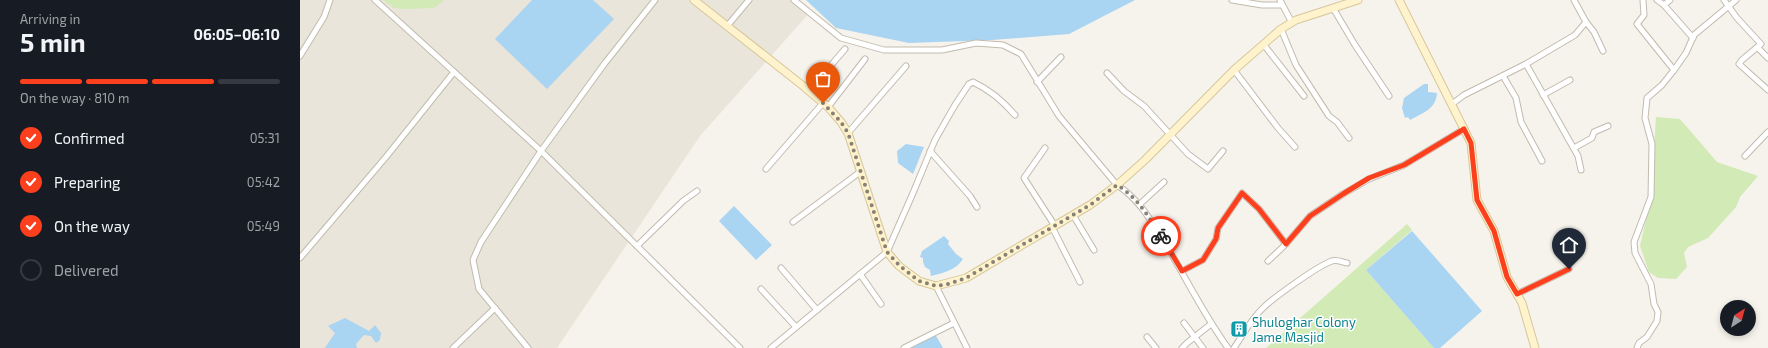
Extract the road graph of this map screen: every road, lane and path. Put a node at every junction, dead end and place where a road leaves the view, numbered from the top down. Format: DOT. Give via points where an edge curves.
graph roads {
  1 [pos="330,0"];
  2 [pos="375,0"];
  3 [pos="655,0"];
  4 [pos="694,0"];
  5 [pos="749,0"];
  6 [pos="794,0"];
  7 [pos="1232,0"];
  8 [pos="1358,0"];
  9 [pos="1399,0"];
  10 [pos="1574,0"];
  11 [pos="1643,0"];
  12 [pos="1657,0"];
  13 [pos="1670,0"];
  14 [pos="1724,0"];
  15 [pos="1736,0"];
  16 [pos="1281,2"];
  17 [pos="1664,5"];
  18 [pos="1728,6"];
  19 [pos="1333,8"];
  20 [pos="1586,22"];
  21 [pos="1292,23"];
  22 [pos="728,26"];
  23 [pos="1281,29"];
  24 [pos="1693,38"];
  25 [pos="1264,45"];
  26 [pos="1758,48"];
  27 [pos="845,50"];
  28 [pos="1603,51"];
  29 [pos="300,56"];
  30 [pos="1061,57"];
  31 [pos="1768,58"];
  32 [pos="865,59"];
  33 [pos="1526,64"];
  34 [pos="906,66"];
  35 [pos="1234,70"];
  36 [pos="1674,70"];
  37 [pos="454,72"];
  38 [pos="1108,73"];
  39 [pos="1503,76"];
  40 [pos="1570,80"];
  41 [pos="1037,82"];
  42 [pos="1768,82"];
  43 [pos="1763,86"];
  44 [pos="1768,90"];
  45 [pos="809,91"];
  46 [pos="1543,95"];
  47 [pos="1304,96"];
  48 [pos="1388,96"];
  49 [pos="1452,104"];
  50 [pos="825,105"];
  51 [pos="1015,115"];
  52 [pos="1608,126"];
  53 [pos="1464,129"];
  54 [pos="1768,132"];
  55 [pos="848,133"];
  56 [pos="1170,135"];
  57 [pos="1349,138"];
  58 [pos="1295,147"];
  59 [pos="1045,148"];
  60 [pos="1574,148"];
  61 [pos="541,151"];
  62 [pos="930,151"];
  63 [pos="1223,151"];
  64 [pos="1745,156"];
  65 [pos="1542,161"];
  66 [pos="766,169"];
  67 [pos="1581,170"];
  68 [pos="860,172"];
  69 [pos="1164,182"];
  70 [pos="1117,185"];
  71 [pos="697,191"];
  72 [pos="1140,204"];
  73 [pos="977,207"];
  74 [pos="1073,215"];
  75 [pos="793,222"];
  76 [pos="1053,226"];
  77 [pos="1286,244"];
  78 [pos="637,246"];
  79 [pos="1094,250"];
  80 [pos="887,252"];
  81 [pos="300,258"];
  82 [pos="1268,261"];
  83 [pos="1347,263"];
  84 [pos="781,268"];
  85 [pos="1569,269"];
  86 [pos="1182,271"];
  87 [pos="860,274"];
  88 [pos="1080,282"];
  89 [pos="936,286"];
  90 [pos="761,289"];
  91 [pos="1517,294"];
  92 [pos="881,304"];
  93 [pos="495,308"];
  94 [pos="817,310"];
  95 [pos="954,323"];
  96 [pos="1184,323"];
  97 [pos="1211,324"];
  98 [pos="796,327"];
  99 [pos="1147,336"];
  100 [pos="1195,337"];
  101 [pos="453,348"];
  102 [pos="528,348"];
  103 [pos="740,348"];
  104 [pos="771,348"];
  105 [pos="904,348"];
  106 [pos="967,348"];
  107 [pos="1156,348"];
  108 [pos="1182,348"];
  109 [pos="1203,348"];
  110 [pos="1228,348"];
  111 [pos="1234,348"];
  112 [pos="1535,348"];
  113 [pos="1637,348"];
  1 -- 29 [label="street" via="324,17"];
  2 -- 37 [label="street"];
  3 -- 61 [label="street"];
  4 -- 22 [label="main road"];
  5 -- 22 [label="street"];
  6 -- 41 [label="street" via="842,38 884,50 942,50 976,44 1003,45 1021,54"];
  7 -- 16 [label="street" via="1262,5"];
  8 -- 19 [label="main road"];
  9 -- 49 [label="main road"];
  10 -- 20 [label="street"];
  11 -- 36 [label="street" via="1644,14 1637,24"];
  12 -- 17 [label="street"];
  13 -- 17 [label="street"];
  14 -- 18 [label="street"];
  15 -- 18 [label="street"];
  16 -- 21 [label="street"];
  17 -- 24 [label="street"];
  18 -- 24 [label="street"];
  18 -- 26 [label="street" via="1761,44"];
  19 -- 21 [label="main road"];
  19 -- 48 [label="street"];
  20 -- 28 [label="street"];
  20 -- 33 [label="street" via="1575,35"];
  21 -- 23 [label="main road"];
  22 -- 45 [label="main road"];
  23 -- 25 [label="main road"];
  23 -- 57 [label="street" via="1296,65 1329,116"];
  24 -- 36 [label="street"];
  25 -- 35 [label="main road"];
  25 -- 47 [label="street"];
  26 -- 31 [label="street"];
  26 -- 43 [label="street" via="1739,64"];
  27 -- 45 [label="street"];
  30 -- 41 [label="street"];
  32 -- 50 [label="street"];
  33 -- 39 [label="street"];
  33 -- 46 [label="street"];
  34 -- 55 [label="street"];
  35 -- 56 [label="main road"];
  35 -- 58 [label="street"];
  36 -- 113 [label="street" via="1647,98 1645,118 1652,144 1651,197 1634,242 1635,253 1651,284 1658,312 1647,337"];
  37 -- 61 [label="street"];
  37 -- 81 [label="street"];
  38 -- 56 [label="street" via="1124,91 1144,106"];
  39 -- 49 [label="street" via="1464,95"];
  39 -- 65 [label="street" via="1516,98 1521,122"];
  40 -- 46 [label="street"];
  41 -- 70 [label="street" via="1059,116"];
  42 -- 43 [label="street"];
  43 -- 44 [label="street"];
  45 -- 50 [label="main road"];
  46 -- 60 [label="street"];
  49 -- 53 [label="main road"];
  50 -- 55 [label="main road"];
  50 -- 66 [label="street"];
  51 -- 62 [label="street" via="994,95 973,82 955,105"];
  52 -- 60 [label="street" via="1594,132 1592,138"];
  53 -- 77 [label="street" via="1404,165 1369,178 1343,194 1310,216"];
  53 -- 91 [label="main road" via="1471,143 1477,200 1494,231 1507,277"];
  54 -- 64 [label="street"];
  55 -- 68 [label="main road"];
  56 -- 63 [label="street" via="1188,154 1208,169"];
  56 -- 70 [label="main road"];
  59 -- 76 [label="street" via="1024,178"];
  60 -- 67 [label="street"];
  61 -- 78 [label="street"];
  61 -- 93 [label="street" via="481,242 473,260 479,289"];
  62 -- 73 [label="street"];
  62 -- 80 [label="street"];
  68 -- 75 [label="street"];
  68 -- 80 [label="main road"];
  69 -- 72 [label="street"];
  70 -- 72 [label="street"];
  70 -- 74 [label="main road"];
  71 -- 78 [label="street"];
  72 -- 86 [label="street"];
  74 -- 76 [label="main road"];
  74 -- 79 [label="street"];
  76 -- 88 [label="street"];
  76 -- 89 [label="main road" via="966,278"];
  77 -- 82 [label="street"];
  77 -- 86 [label="street" via="1259,209 1242,193 1218,228 1216,239 1203,260"];
  78 -- 103 [label="street"];
  80 -- 87 [label="street"];
  80 -- 89 [label="main road" via="919,281"];
  83 -- 111 [label="street" via="1331,261 1262,308"];
  84 -- 94 [label="street"];
  85 -- 91 [label="street"];
  86 -- 97 [label="street"];
  87 -- 92 [label="street"];
  87 -- 94 [label="street"];
  89 -- 95 [label="street"];
  90 -- 98 [label="street"];
  91 -- 112 [label="main road"];
  93 -- 101 [label="street"];
  93 -- 102 [label="street"];
  94 -- 98 [label="street"];
  95 -- 105 [label="street"];
  95 -- 106 [label="street"];
  96 -- 100 [label="street"];
  97 -- 100 [label="street"];
  97 -- 110 [label="street"];
  98 -- 104 [label="street"];
  99 -- 107 [label="street"];
  100 -- 108 [label="street"];
  100 -- 109 [label="street"];
}
